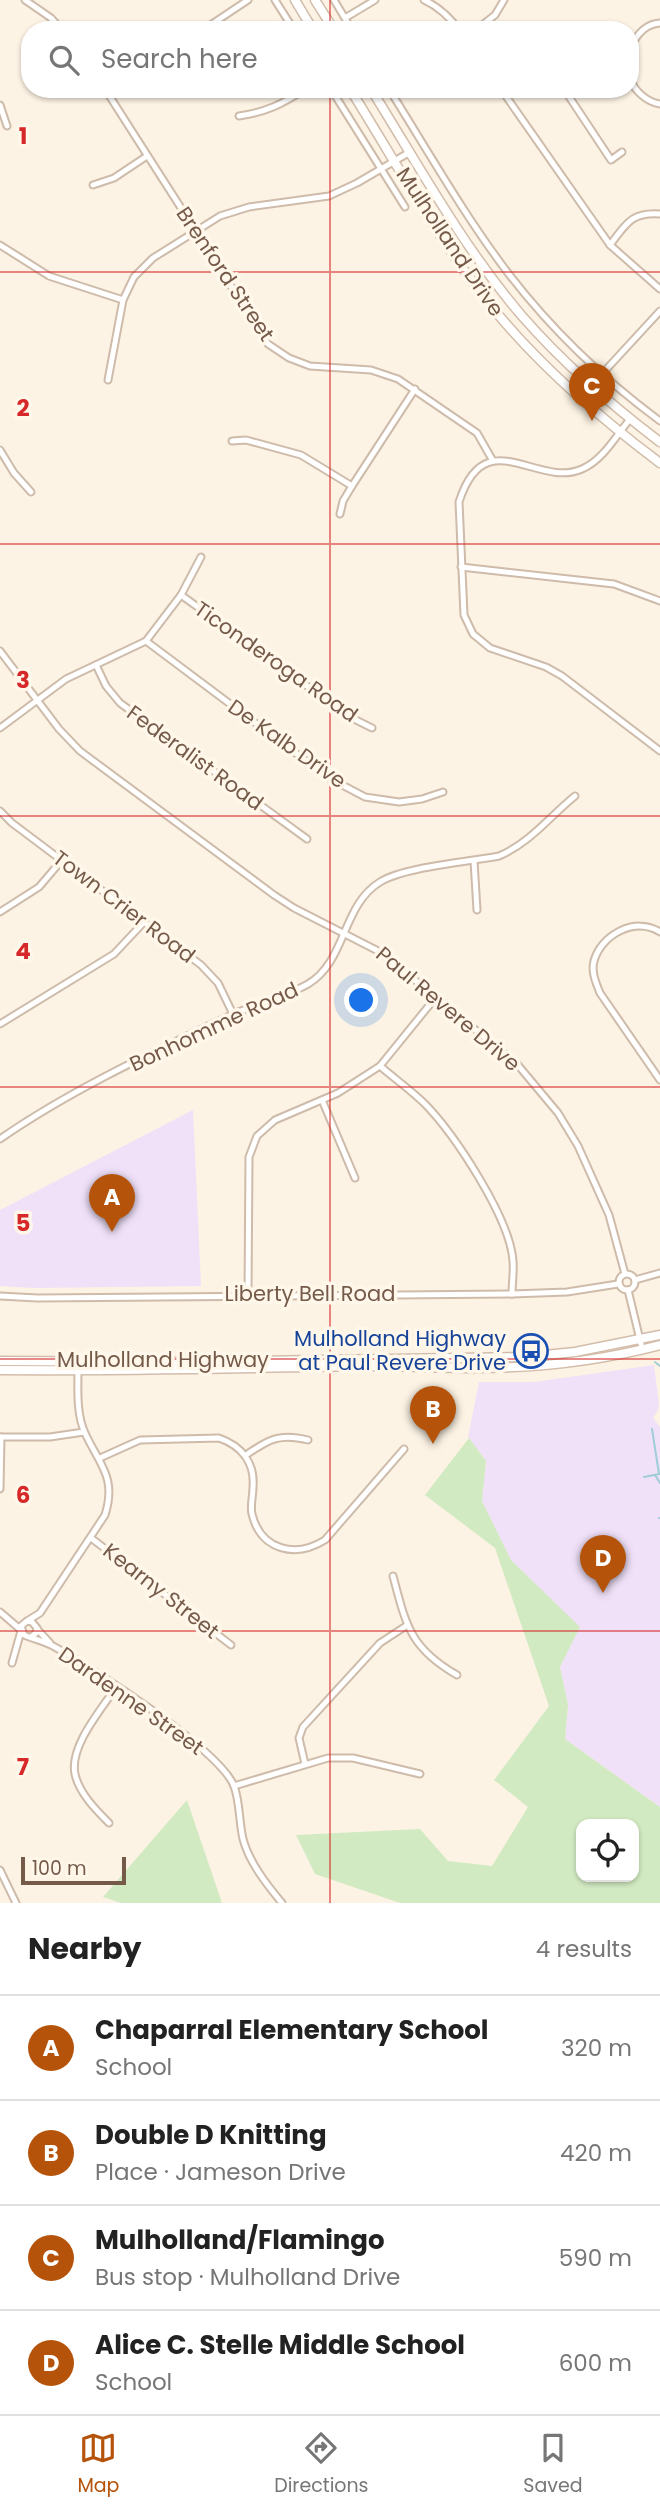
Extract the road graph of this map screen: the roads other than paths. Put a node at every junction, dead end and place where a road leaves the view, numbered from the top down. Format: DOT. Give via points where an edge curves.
graph roads {
  1 [pos="24,0"];
  2 [pos="248,0"];
  3 [pos="275,0"];
  4 [pos="295,0"];
  5 [pos="315,0"];
  6 [pos="334,0"];
  7 [pos="375,0"];
  8 [pos="424,0"];
  9 [pos="504,0"];
  10 [pos="345,18"];
  11 [pos="53,21"];
  12 [pos="216,21"];
  13 [pos="288,21"];
  14 [pos="308,21"];
  15 [pos="328,21"];
  16 [pos="347,21"];
  17 [pos="452,21"];
  18 [pos="487,21"];
  19 [pos="660,23"];
  20 [pos="639,34"];
  21 [pos="639,93"];
  22 [pos="111,98"];
  23 [pos="291,98"];
  24 [pos="337,98"];
  25 [pos="356,98"];
  26 [pos="377,98"];
  27 [pos="395,98"];
  28 [pos="507,98"];
  29 [pos="570,98"];
  30 [pos="660,104"];
  31 [pos="0,105"];
  32 [pos="239,116"];
  33 [pos="7,126"];
  34 [pos="410,152"];
  35 [pos="622,152"];
  36 [pos="147,156"];
  37 [pos="394,160"];
  38 [pos="382,168"];
  39 [pos="93,186"];
  40 [pos="405,207"];
  41 [pos="660,214"];
  42 [pos="195,230"];
  43 [pos="0,245"];
  44 [pos="610,245"];
  45 [pos="660,289"];
  46 [pos="123,300"];
  47 [pos="660,310"];
  48 [pos="602,374"];
  49 [pos="108,380"];
  50 [pos="415,390"];
  51 [pos="630,419"];
  52 [pos="660,421"];
  53 [pos="619,433"];
  54 [pos="232,441"];
  55 [pos="660,442"];
  56 [pos="0,450"];
  57 [pos="493,461"];
  58 [pos="660,463"];
  59 [pos="352,486"];
  60 [pos="31,492"];
  61 [pos="340,514"];
  62 [pos="201,557"];
  63 [pos="461,567"];
  64 [pos="181,595"];
  65 [pos="660,601"];
  66 [pos="146,641"];
  67 [pos="0,651"];
  68 [pos="96,665"];
  69 [pos="37,699"];
  70 [pos="0,728"];
  71 [pos="372,728"];
  72 [pos="660,751"];
  73 [pos="443,792"];
  74 [pos="575,796"];
  75 [pos="0,811"];
  76 [pos="307,839"];
  77 [pos="62,860"];
  78 [pos="474,862"];
  79 [pos="477,910"];
  80 [pos="0,912"];
  81 [pos="144,922"];
  82 [pos="660,932"];
  83 [pos="344,933"];
  84 [pos="436,997"];
  85 [pos="233,1014"];
  86 [pos="0,1024"];
  87 [pos="380,1066"];
  88 [pos="660,1080"];
  89 [pos="322,1100"];
  90 [pos="0,1139"];
  91 [pos="355,1178"];
  92 [pos="660,1273"];
  93 [pos="625,1274"];
  94 [pos="635,1280"];
  95 [pos="618,1284"];
  96 [pos="628,1290"];
  97 [pos="248,1294"];
  98 [pos="512,1294"];
  99 [pos="0,1296"];
  100 [pos="660,1335"];
  101 [pos="641,1342"];
  102 [pos="660,1345"];
  103 [pos="0,1361"];
  104 [pos="78,1366"];
  105 [pos="0,1370"];
  106 [pos="84,1432"];
  107 [pos="0,1437"];
  108 [pos="307,1440"];
  109 [pos="404,1450"];
  110 [pos="246,1455"];
  111 [pos="100,1458"];
  112 [pos="0,1489"];
  113 [pos="91,1538"];
  114 [pos="393,1576"];
  115 [pos="0,1612"];
  116 [pos="40,1613"];
  117 [pos="8,1617"];
  118 [pos="26,1622"];
  119 [pos="407,1626"];
  120 [pos="37,1628"];
  121 [pos="21,1630"];
  122 [pos="30,1637"];
  123 [pos="231,1645"];
  124 [pos="18,1646"];
  125 [pos="52,1646"];
  126 [pos="12,1663"];
  127 [pos="457,1675"];
  128 [pos="116,1687"];
  129 [pos="305,1764"];
  130 [pos="420,1774"];
  131 [pos="234,1786"];
  132 [pos="108,1824"];
  133 [pos="0,1870"];
  134 [pos="16,1903"];
  135 [pos="282,1903"];
  1 -- 11 [label="street"];
  2 -- 12 [label="street"];
  3 -- 13 [label="street"];
  4 -- 14 [label="main road"];
  5 -- 15 [label="main road"];
  6 -- 10 [label="street"];
  7 -- 10 [label="street"];
  8 -- 17 [label="street"];
  9 -- 18 [label="street"];
  10 -- 16 [label="street"];
  19 -- 20 [label="street" via="650,23"];
  21 -- 30 [label="street"];
  22 -- 36 [label="street, Brenford Street"];
  23 -- 32 [label="street" via="261,113"];
  24 -- 38 [label="street"];
  25 -- 37 [label="main road, Mulholland Drive"];
  26 -- 34 [label="main road, Mulholland Drive"];
  27 -- 48 [label="street" via="510,275"];
  28 -- 44 [label="street"];
  29 -- 35 [label="street" via="611,160"];
  31 -- 33 [label="street"];
  34 -- 37 [label="street"];
  34 -- 51 [label="main road, Mulholland Drive" via="468,245 515,308 578,374"];
  36 -- 39 [label="street"];
  36 -- 42 [label="street, Brenford Street"];
  37 -- 38 [label="street"];
  37 -- 53 [label="main road, Mulholland Drive" via="496,312 552,374"];
  38 -- 40 [label="street"];
  38 -- 42 [label="street" via="329,196 236,210"];
  41 -- 44 [label="street" via="646,213 628,220"];
  42 -- 46 [label="street" via="153,258 134,277"];
  42 -- 50 [label="street, Brenford Street" via="268,344 310,366 372,370"];
  43 -- 46 [label="street" via="49,276"];
  44 -- 45 [label="street"];
  46 -- 49 [label="street"];
  47 -- 48 [label="street"];
  48 -- 52 [label="street"];
  50 -- 57 [label="street, Brenford Street" via="477,433"];
  50 -- 59 [label="street"];
  51 -- 53 [label="street"];
  51 -- 55 [label="main road, Mulholland Drive"];
  53 -- 57 [label="street" via="592,464 570,473"];
  53 -- 58 [label="main road, Mulholland Drive"];
  54 -- 59 [label="street" via="246,440 301,455"];
  56 -- 60 [label="street"];
  57 -- 63 [label="street" via="473,474 459,502"];
  59 -- 61 [label="street"];
  62 -- 64 [label="street"];
  63 -- 65 [label="street" via="614,584"];
  63 -- 72 [label="street" via="464,615 473,634 490,648 562,676"];
  64 -- 66 [label="street"];
  64 -- 71 [label="street, Ticonderoga Road" via="350,717"];
  66 -- 68 [label="street"];
  66 -- 73 [label="street, De Kalb Drive" via="328,779 365,797 399,802"];
  67 -- 69 [label="street, Paul Revere Drive"];
  68 -- 69 [label="street" via="66,678"];
  68 -- 76 [label="street, Federalist Road" via="120,704"];
  69 -- 70 [label="street"];
  69 -- 83 [label="street, Paul Revere Drive" via="80,751 274,895"];
  74 -- 78 [label="street, Bonhomme Road" via="514,850"];
  75 -- 77 [label="street, Town Crier Road"];
  77 -- 80 [label="street" via="39,887"];
  77 -- 81 [label="street, Town Crier Road"];
  78 -- 79 [label="street"];
  78 -- 83 [label="street, Bonhomme Road" via="397,874 381,882 359,903"];
  81 -- 85 [label="street, Town Crier Road" via="210,973"];
  81 -- 86 [label="street" via="114,954"];
  82 -- 88 [label="street" via="639,926 612,935 593,962 600,993"];
  83 -- 84 [label="street, Paul Revere Drive" via="382,953"];
  83 -- 85 [label="street, Bonhomme Road" via="333,958 311,982"];
  84 -- 87 [label="street"];
  84 -- 93 [label="street, Paul Revere Drive" via="517,1064 558,1113 594,1178"];
  85 -- 90 [label="street, Bonhomme Road" via="43,1109"];
  87 -- 89 [label="street"];
  87 -- 98 [label="street" via="438,1119 486,1191 509,1240"];
  89 -- 91 [label="street"];
  89 -- 97 [label="street" via="275,1120 257,1136 249,1157"];
  92 -- 94 [label="street"];
  93 -- 94 [label="street"];
  93 -- 95 [label="street"];
  94 -- 96 [label="street"];
  95 -- 96 [label="street"];
  95 -- 98 [label="street, Liberty Bell Road"];
  96 -- 101 [label="street"];
  97 -- 98 [label="street, Liberty Bell Road"];
  97 -- 99 [label="street, Liberty Bell Road"];
  100 -- 101 [label="main road, Mulholland Highway"];
  101 -- 104 [label="main road, Mulholland Highway" via="486,1359"];
  102 -- 104 [label="main road, Mulholland Highway" via="552,1363 488,1367 208,1370"];
  103 -- 104 [label="main road, Mulholland Highway"];
  104 -- 105 [label="main road, Mulholland Highway"];
  104 -- 106 [label="street"];
  106 -- 107 [label="street"];
  106 -- 111 [label="street"];
  107 -- 112 [label="street"];
  108 -- 110 [label="street" via="275,1439"];
  109 -- 110 [label="street" via="325,1540 293,1552 269,1542 258,1531 251,1512 254,1482"];
  110 -- 111 [label="street" via="228,1441 141,1440"];
  111 -- 113 [label="street" via="109,1483 109,1503"];
  113 -- 116 [label="street"];
  113 -- 123 [label="street, Kearny Street"];
  114 -- 119 [label="street"];
  115 -- 117 [label="street"];
  116 -- 118 [label="street"];
  116 -- 120 [label="street"];
  117 -- 118 [label="street"];
  117 -- 121 [label="street"];
  118 -- 120 [label="street, Dardenne Street"];
  118 -- 121 [label="street"];
  119 -- 127 [label="street" via="421,1648"];
  119 -- 129 [label="street" via="380,1643 303,1727 299,1738"];
  120 -- 122 [label="street"];
  120 -- 125 [label="street, Dardenne Street"];
  121 -- 122 [label="street, Dardenne Street"];
  121 -- 124 [label="street"];
  122 -- 124 [label="street"];
  122 -- 125 [label="street, Dardenne Street"];
  124 -- 126 [label="street"];
  125 -- 128 [label="street, Dardenne Street"];
  128 -- 131 [label="street, Dardenne Street" via="195,1742"];
  128 -- 132 [label="street" via="77,1750 75,1774"];
  129 -- 130 [label="street" via="353,1758"];
  129 -- 131 [label="street"];
  131 -- 135 [label="street, Dardenne Street" via="243,1841"];
  133 -- 134 [label="street"];
}
